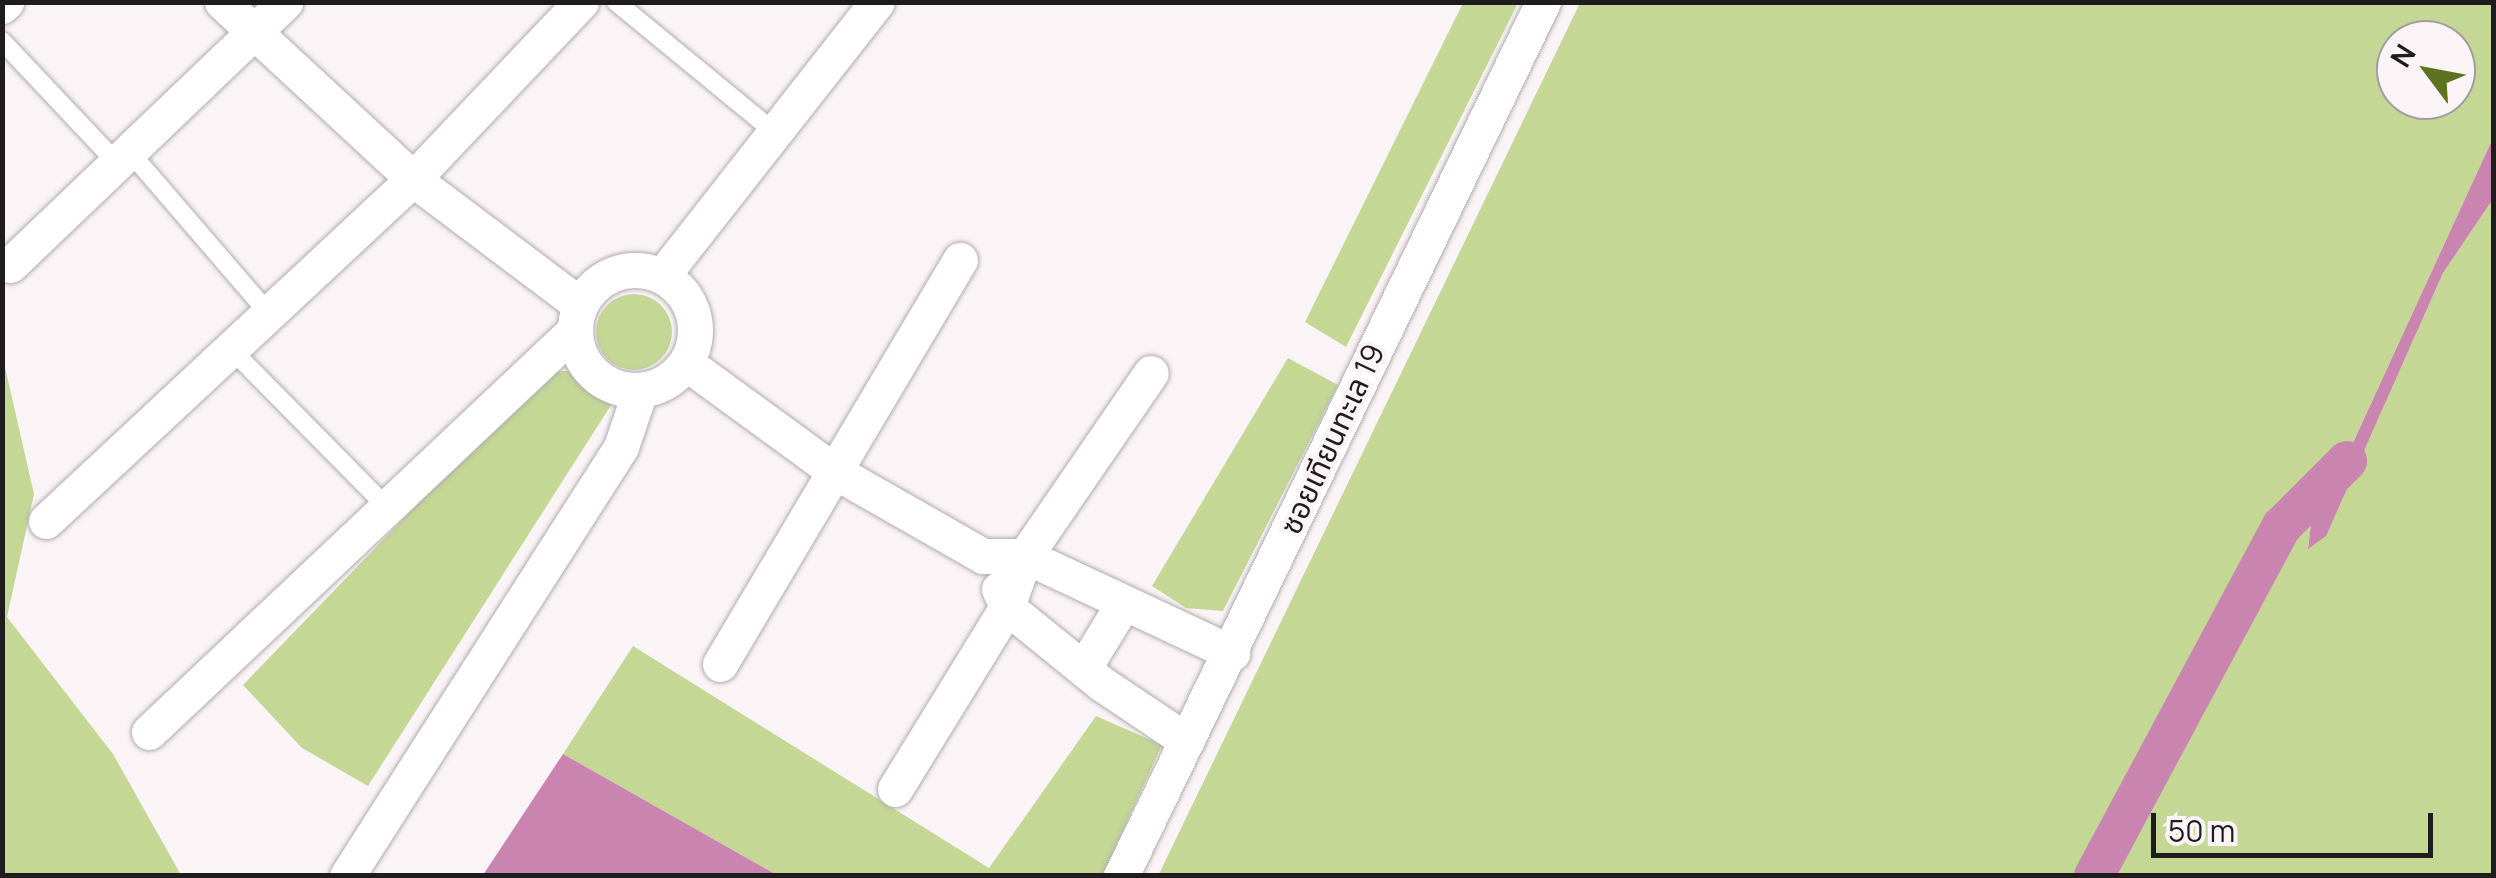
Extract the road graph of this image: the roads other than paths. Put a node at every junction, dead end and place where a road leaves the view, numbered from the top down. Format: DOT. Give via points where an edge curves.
graph roads {
  1 [pos="222,2"];
  2 [pos="286,2"];
  3 [pos="581,2"];
  4 [pos="616,2"];
  5 [pos="877,2"];
  6 [pos="1544,2"];
  7 [pos="252,35"];
  8 [pos="2,41"];
  9 [pos="773,132"];
  10 [pos="123,158"];
  11 [pos="413,179"];
  12 [pos="960,260"];
  13 [pos="10,265"];
  14 [pos="662,276"];
  15 [pos="269,314"];
  16 [pos="578,317"];
  17 [pos="231,349"];
  18 [pos="686,363"];
  19 [pos="1150,372"];
  20 [pos="640,391"];
  21 [pos="834,471"];
  22 [pos="387,507"];
  23 [pos="46,522"];
  24 [pos="983,556"];
  25 [pos="1025,556"];
  26 [pos="1007,607"];
  27 [pos="1121,607"];
  28 [pos="1232,652"];
  29 [pos="720,664"];
  30 [pos="1085,666"];
  31 [pos="149,732"];
  32 [pos="1187,742"];
  33 [pos="894,789"];
  34 [pos="346,876"];
  35 [pos="1120,876"];
  1 -- 7 [label="street"];
  2 -- 7 [label="street"];
  3 -- 11 [label="street"];
  4 -- 9 [label="lane"];
  5 -- 9 [label="street"];
  6 -- 28 [label="street, ซอยเทียนทะเล 19"];
  7 -- 10 [label="street"];
  7 -- 11 [label="street"];
  8 -- 10 [label="lane"];
  9 -- 14 [label="street"];
  10 -- 13 [label="street"];
  10 -- 15 [label="lane"];
  11 -- 15 [label="street"];
  11 -- 16 [label="street"];
  12 -- 21 [label="street"];
  14 -- 16 [label="street" via="625,270"];
  14 -- 18 [label="street" via="679,288 695,324"];
  15 -- 17 [label="street"];
  16 -- 20 [label="street" via="594,374"];
  16 -- 22 [label="street"];
  17 -- 22 [label="lane"];
  17 -- 23 [label="street"];
  18 -- 20 [label="street"];
  18 -- 21 [label="street"];
  19 -- 25 [label="street"];
  20 -- 34 [label="street" via="621,447"];
  21 -- 24 [label="street"];
  21 -- 29 [label="street"];
  22 -- 31 [label="street"];
  24 -- 25 [label="street"];
  24 -- 26 [label="street"];
  25 -- 26 [label="street"];
  25 -- 27 [label="street"];
  26 -- 30 [label="street"];
  26 -- 33 [label="street"];
  27 -- 28 [label="street"];
  27 -- 30 [label="street"];
  28 -- 32 [label="street, ซอยเทียนทะเล 19"];
  30 -- 32 [label="street"];
  32 -- 35 [label="street, ซอยเทียนทะเล 19"];
}
